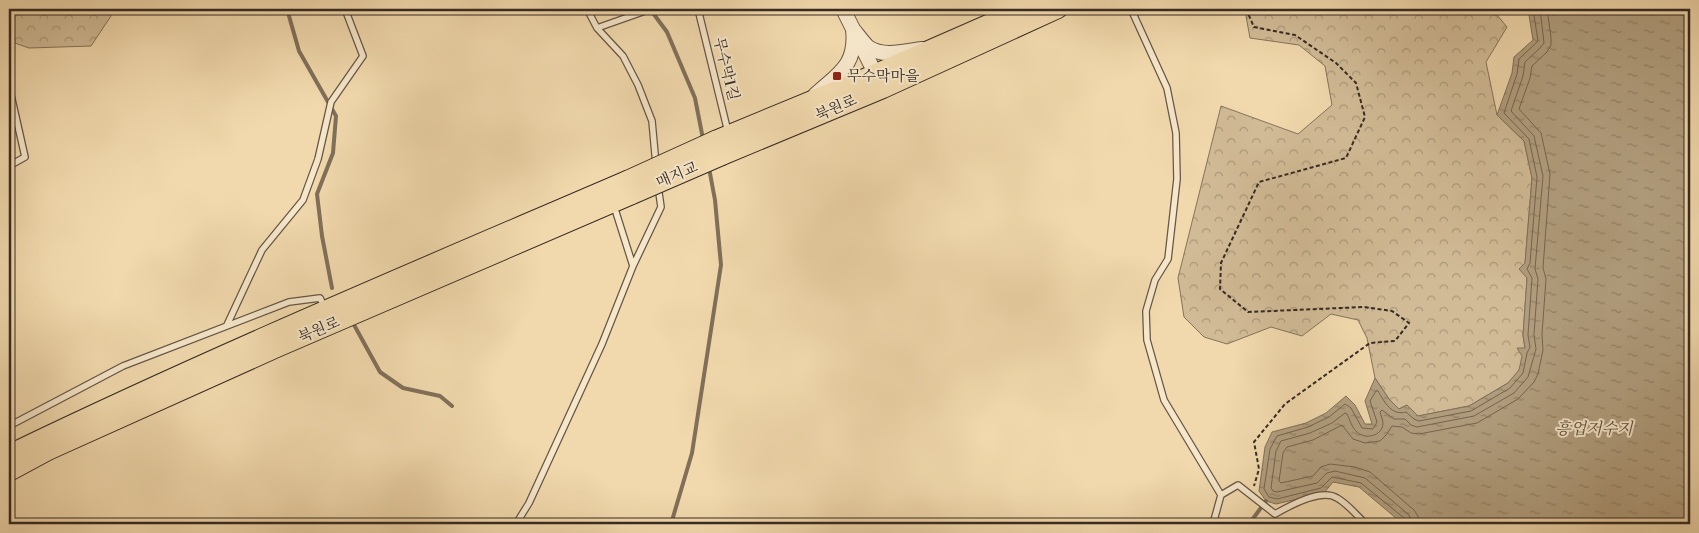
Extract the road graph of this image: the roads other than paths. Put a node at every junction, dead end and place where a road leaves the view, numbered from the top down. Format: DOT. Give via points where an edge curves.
graph roads {
  1 [pos="345,9"];
  2 [pos="586,9"];
  3 [pos="651,9"];
  4 [pos="698,9"];
  5 [pos="843,9"];
  6 [pos="1022,9"];
  7 [pos="1058,9"];
  8 [pos="1131,9"];
  9 [pos="597,28"];
  10 [pos="852,29"];
  11 [pos="932,47"];
  12 [pos="879,81"];
  13 [pos="9,86"];
  14 [pos="808,101"];
  15 [pos="722,137"];
  16 [pos="722,156"];
  17 [pos="9,166"];
  18 [pos="630,187"];
  19 [pos="611,195"];
  20 [pos="633,266"];
  21 [pos="326,310"];
  22 [pos="227,325"];
  23 [pos="9,426"];
  24 [pos="9,454"];
  25 [pos="9,472"];
  26 [pos="1220,495"];
  27 [pos="516,524"];
  28 [pos="1213,524"];
  29 [pos="1366,524"];
  1 -- 22 [label="lane" via="363,56 331,102 318,159 303,200 262,250"];
  2 -- 9 [label="lane"];
  3 -- 9 [label="lane"];
  4 -- 15 [label="lane, 무수막1길"];
  5 -- 10 [label="street"];
  6 -- 11 [label="main road, 북원로"];
  7 -- 12 [label="main road, 북원로"];
  8 -- 26 [label="lane" via="1167,88 1176,133 1177,179 1168,259 1155,280 1146,311 1147,340 1164,400"];
  9 -- 20 [label="lane" via="623,56 652,121 661,207"];
  10 -- 11 [label="street" via="869,47 880,52"];
  10 -- 12 [label="street"];
  10 -- 14 [label="street" via="853,51 848,64"];
  11 -- 12 [label="main road, 북원로"];
  12 -- 14 [label="main road, 북원로"];
  12 -- 16 [label="main road, 북원로"];
  13 -- 17 [label="lane" via="25,157"];
  14 -- 15 [label="main road, 북원로"];
  15 -- 18 [label="main road, 매지교, bridge"];
  16 -- 18 [label="main road, 매지교, bridge"];
  18 -- 19 [label="main road, 북원로"];
  19 -- 20 [label="lane"];
  19 -- 21 [label="main road, 북원로"];
  19 -- 25 [label="main road, 북원로" via="48,451"];
  20 -- 27 [label="lane" via="598,353 529,503"];
  21 -- 22 [label="lane" via="320,298 289,302"];
  21 -- 24 [label="main road, 북원로"];
  22 -- 23 [label="lane" via="123,366"];
  26 -- 28 [label="lane"];
  26 -- 29 [label="lane" via="1238,485 1275,514 1299,501 1328,495 1337,498"];
}
